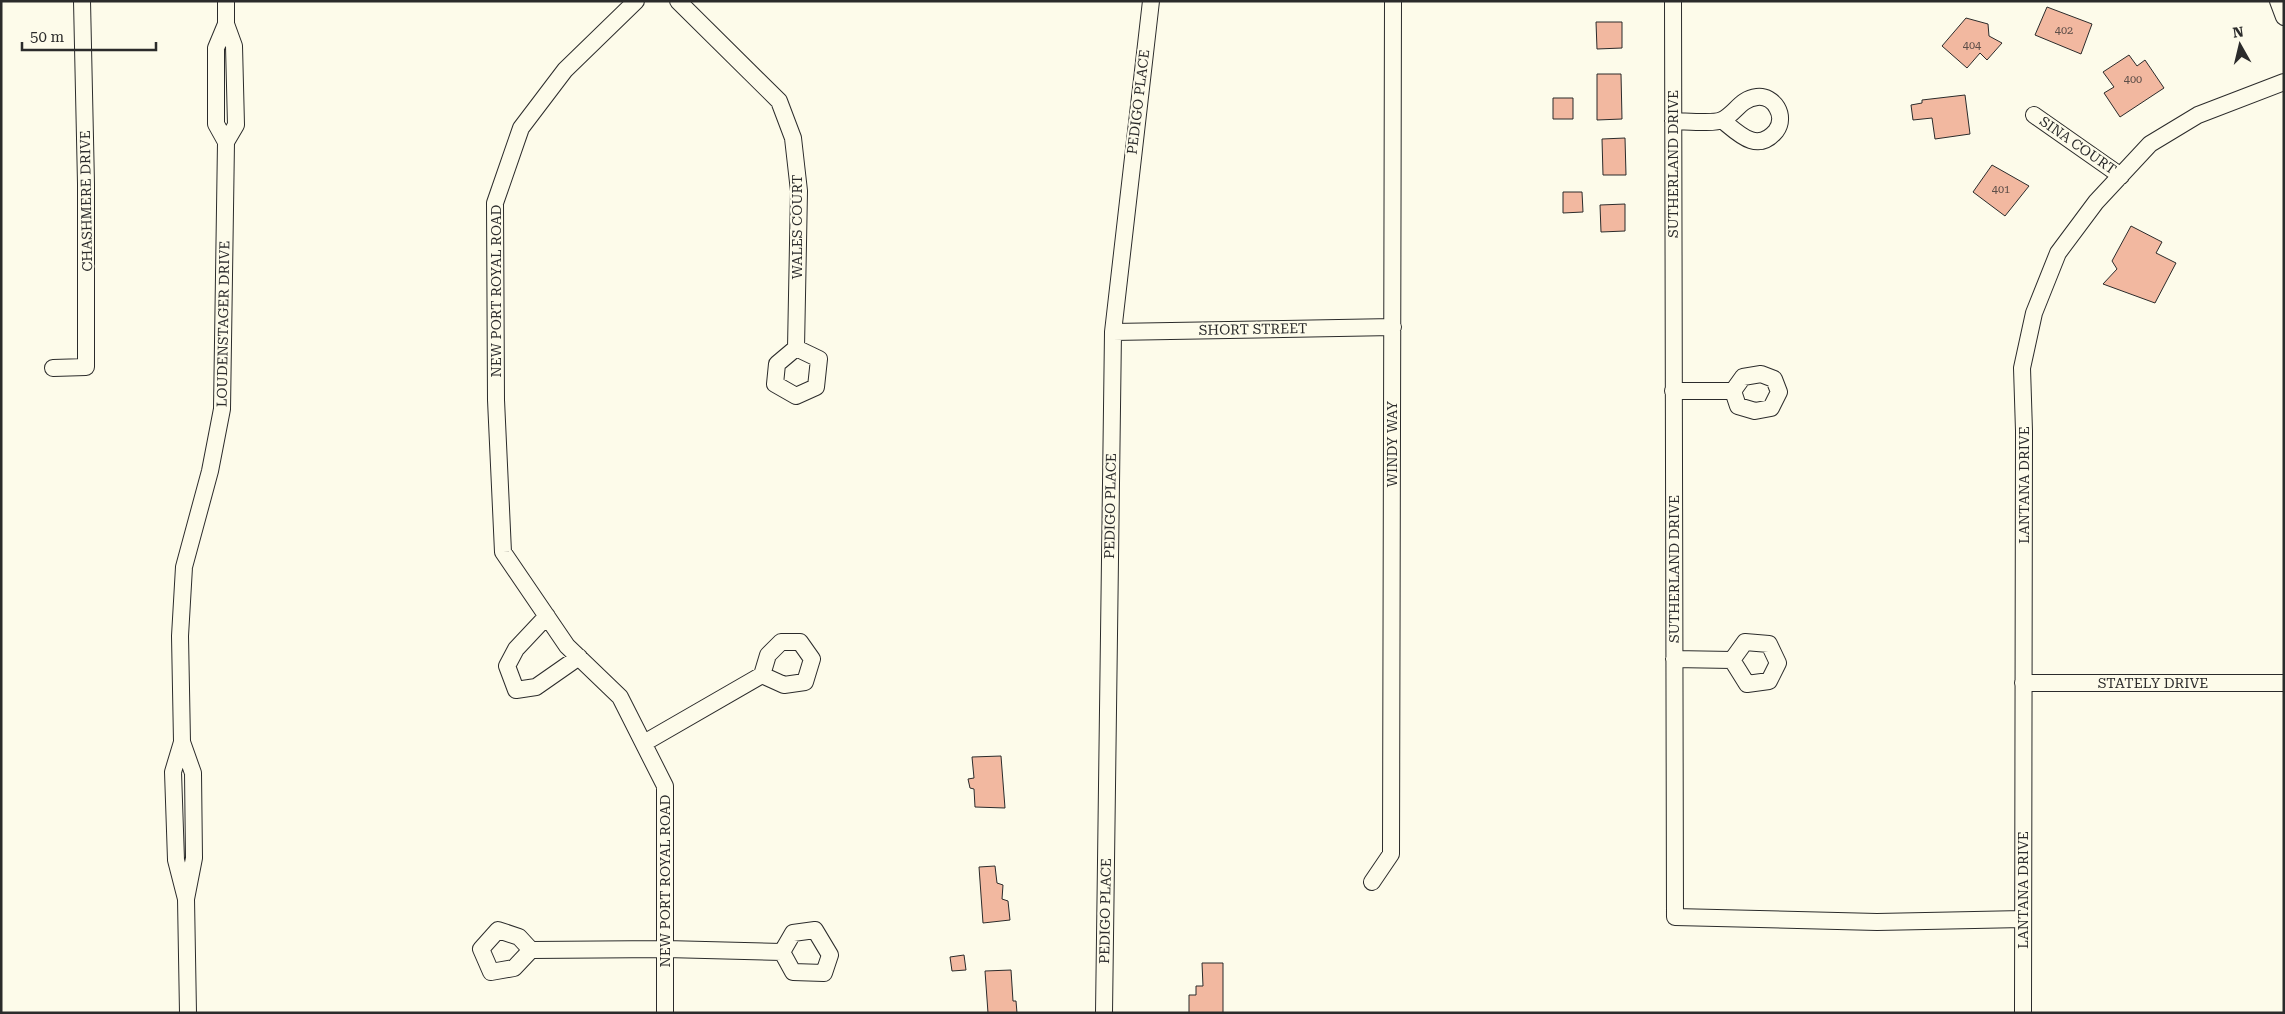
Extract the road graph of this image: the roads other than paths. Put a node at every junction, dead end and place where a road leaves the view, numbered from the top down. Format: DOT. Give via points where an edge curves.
graph roads {
  1 [pos="82,1"];
  2 [pos="226,1"];
  3 [pos="636,1"];
  4 [pos="678,1"];
  5 [pos="1151,1"];
  6 [pos="1393,1"];
  7 [pos="1673,1"];
  8 [pos="2278,1"];
  9 [pos="2284,16"];
  10 [pos="2284,82"];
  11 [pos="2034,115"];
  12 [pos="1722,120"];
  13 [pos="1673,121"];
  14 [pos="2121,176"];
  15 [pos="1393,327"];
  16 [pos="1113,332"];
  17 [pos="796,348"];
  18 [pos="53,368"];
  19 [pos="1673,391"];
  20 [pos="1733,391"];
  21 [pos="547,616"];
  22 [pos="579,657"];
  23 [pos="1674,659"];
  24 [pos="1732,660"];
  25 [pos="762,675"];
  26 [pos="2284,683"];
  27 [pos="2023,684"];
  28 [pos="644,743"];
  29 [pos="1372,882"];
  30 [pos="2023,919"];
  31 [pos="666,949"];
  32 [pos="531,950"];
  33 [pos="782,952"];
  34 [pos="188,1013"];
  35 [pos="665,1013"];
  36 [pos="1104,1013"];
  37 [pos="2023,1013"];
  1 -- 18 [label="street, CHASHMERE DRIVE" via="86,367"];
  2 -- 34 [label="street, LOUDENSTAGER DRIVE" via="226,24 234,46 236,125 226,142 222,409 210,471 184,567 180,636 182,742 193,773 194,858 186,899"];
  3 -- 21 [label="street, NEW PORT ROYAL ROAD" via="565,70 521,128 495,203 496,400 504,552"];
  4 -- 17 [label="street, WALES COURT" via="779,101 793,138 799,191"];
  5 -- 16 [label="street, PEDIGO PLACE"];
  6 -- 15 [label="street, WINDY WAY"];
  7 -- 13 [label="street, SUTHERLAND DRIVE"];
  8 -- 9 [label="street"];
  10 -- 14 [label="street, LANTANA DRIVE" via="2198,115 2150,144"];
  11 -- 14 [label="street, SINA COURT"];
  12 -- 13 [label="street"];
  13 -- 19 [label="street, SUTHERLAND DRIVE"];
  14 -- 27 [label="street, LANTANA DRIVE" via="2096,202 2058,254 2034,313 2022,368"];
  15 -- 16 [label="street, SHORT STREET"];
  15 -- 29 [label="street, WINDY WAY" via="1390,854"];
  16 -- 36 [label="street, PEDIGO PLACE"];
  19 -- 20 [label="street"];
  19 -- 23 [label="street, SUTHERLAND DRIVE"];
  21 -- 22 [label="street, NEW PORT ROYAL ROAD" via="567,646"];
  21 -- 22 [label="street" via="516,649 507,666 516,690 536,687"];
  22 -- 28 [label="street, NEW PORT ROYAL ROAD" via="620,697"];
  23 -- 24 [label="street"];
  23 -- 30 [label="street, SUTHERLAND DRIVE" via="1675,917 1894,922"];
  25 -- 28 [label="street"];
  26 -- 27 [label="street, STATELY DRIVE"];
  27 -- 30 [label="street, LANTANA DRIVE"];
  28 -- 31 [label="street, NEW PORT ROYAL ROAD" via="665,786"];
  30 -- 37 [label="street, LANTANA DRIVE"];
  31 -- 32 [label="street"];
  31 -- 33 [label="street"];
  31 -- 35 [label="street, NEW PORT ROYAL ROAD"];
}
